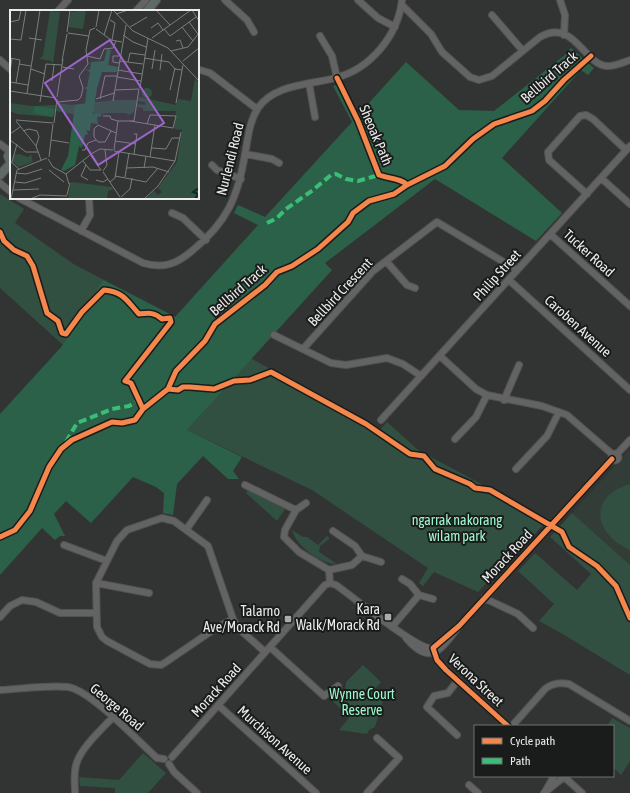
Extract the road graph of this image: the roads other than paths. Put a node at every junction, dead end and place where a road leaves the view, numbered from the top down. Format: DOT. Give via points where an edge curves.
graph roads {
  1 [pos="68,0"];
  2 [pos="146,0"];
  3 [pos="156,0"];
  4 [pos="225,0"];
  5 [pos="358,0"];
  6 [pos="560,0"];
  7 [pos="402,3"];
  8 [pos="59,10"];
  9 [pos="137,10"];
  10 [pos="148,10"];
  11 [pos="492,15"];
  12 [pos="418,20"];
  13 [pos="395,25"];
  14 [pos="254,32"];
  15 [pos="564,35"];
  16 [pos="320,36"];
  17 [pos="523,51"];
  18 [pos="0,60"];
  19 [pos="630,60"];
  20 [pos="10,69"];
  21 [pos="200,70"];
  22 [pos="337,78"];
  23 [pos="308,83"];
  24 [pos="257,109"];
  25 [pos="316,117"];
  26 [pos="0,144"];
  27 [pos="628,148"];
  28 [pos="10,151"];
  29 [pos="245,154"];
  30 [pos="279,163"];
  31 [pos="10,164"];
  32 [pos="212,165"];
  33 [pos="0,175"];
  34 [pos="601,178"];
  35 [pos="240,179"];
  36 [pos="0,182"];
  37 [pos="10,191"];
  38 [pos="587,194"];
  39 [pos="21,199"];
  40 [pos="89,199"];
  41 [pos="630,204"];
  42 [pos="172,213"];
  43 [pos="81,231"];
  44 [pos="550,234"];
  45 [pos="206,240"];
  46 [pos="386,261"];
  47 [pos="517,270"];
  48 [pos="509,280"];
  49 [pos="415,288"];
  50 [pos="630,306"];
  51 [pos="274,335"];
  52 [pos="303,349"];
  53 [pos="440,356"];
  54 [pos="519,365"];
  55 [pos="421,376"];
  56 [pos="630,390"];
  57 [pos="487,395"];
  58 [pos="504,400"];
  59 [pos="559,412"];
  60 [pos="381,420"];
  61 [pos="455,439"];
  62 [pos="630,440"];
  63 [pos="614,456"];
  64 [pos="516,469"];
  65 [pos="245,485"];
  66 [pos="206,500"];
  67 [pos="306,503"];
  68 [pos="296,510"];
  69 [pos="186,530"];
  70 [pos="333,531"];
  71 [pos="64,545"];
  72 [pos="362,556"];
  73 [pos="107,560"];
  74 [pos="381,562"];
  75 [pos="329,570"];
  76 [pos="402,579"];
  77 [pos="96,583"];
  78 [pos="330,583"];
  79 [pos="149,594"];
  80 [pos="419,595"];
  81 [pos="484,598"];
  82 [pos="433,599"];
  83 [pos="96,613"];
  84 [pos="0,618"];
  85 [pos="233,619"];
  86 [pos="392,627"];
  87 [pos="533,628"];
  88 [pos="270,647"];
  89 [pos="433,650"];
  90 [pos="265,652"];
  91 [pos="458,680"];
  92 [pos="338,686"];
  93 [pos="0,690"];
  94 [pos="324,696"];
  95 [pos="323,704"];
  96 [pos="218,705"];
  97 [pos="112,718"];
  98 [pos="630,721"];
  99 [pos="507,725"];
  100 [pos="513,725"];
  101 [pos="457,735"];
  102 [pos="377,738"];
  103 [pos="166,762"];
  104 [pos="553,777"];
  105 [pos="563,777"];
  106 [pos="565,777"];
  107 [pos="469,785"];
  108 [pos="75,793"];
  109 [pos="197,793"];
  110 [pos="316,793"];
  111 [pos="367,793"];
  112 [pos="478,793"];
  113 [pos="544,793"];
  114 [pos="582,793"];
  1 -- 8 [label="street"];
  2 -- 9 [label="street"];
  3 -- 10 [label="main road"];
  4 -- 14 [label="street" via="247,20"];
  5 -- 13 [label="street" via="378,18"];
  6 -- 15 [label="street" via="566,15"];
  7 -- 12 [label="street"];
  7 -- 13 [label="street, Nurlendi Road"];
  11 -- 17 [label="street"];
  12 -- 13 [label="street" via="409,17"];
  12 -- 17 [label="street" via="442,52 475,80 492,76"];
  13 -- 22 [label="street, Nurlendi Road" via="384,46 372,58"];
  15 -- 17 [label="street" via="544,35"];
  15 -- 19 [label="street" via="605,66"];
  16 -- 22 [label="street" via="332,56"];
  18 -- 20 [label="street"];
  21 -- 24 [label="street" via="210,73"];
  22 -- 23 [label="street, Nurlendi Road"];
  23 -- 24 [label="street, Nurlendi Road" via="278,92"];
  23 -- 25 [label="street"];
  24 -- 29 [label="street, Nurlendi Road" via="248,131"];
  26 -- 28 [label="street"];
  27 -- 34 [label="street, Philip Street"];
  27 -- 38 [label="street" via="593,118 580,116 548,152 548,160"];
  29 -- 30 [label="street" via="272,159"];
  29 -- 35 [label="street, Nurlendi Road"];
  31 -- 33 [label="main road"];
  32 -- 35 [label="street" via="217,170"];
  34 -- 38 [label="street, Philip Street"];
  34 -- 41 [label="street"];
  35 -- 45 [label="street, Nurlendi Road" via="231,205"];
  36 -- 37 [label="street"];
  38 -- 44 [label="street, Philip Street"];
  39 -- 43 [label="street, Nurlendi Road"];
  40 -- 43 [label="street" via="90,215"];
  42 -- 45 [label="street" via="183,218"];
  43 -- 45 [label="street, Nurlendi Road" via="143,263 161,267 183,259"];
  44 -- 47 [label="street, Philip Street"];
  44 -- 50 [label="street, Tucker Road"];
  46 -- 47 [label="street, Bellbird Crescent" via="437,222"];
  46 -- 49 [label="street" via="407,285"];
  46 -- 52 [label="street, Bellbird Crescent" via="373,271"];
  47 -- 48 [label="street, Philip Street"];
  48 -- 53 [label="street, Philip Street"];
  48 -- 56 [label="street, Caroben Avenue"];
  51 -- 52 [label="street"];
  52 -- 55 [label="street" via="331,363 346,365 387,358 403,364"];
  53 -- 55 [label="street, Philip Street"];
  53 -- 57 [label="street"];
  54 -- 58 [label="street"];
  55 -- 60 [label="street, Philip Street"];
  57 -- 58 [label="street"];
  57 -- 61 [label="street" via="476,417"];
  58 -- 59 [label="street" via="542,406"];
  59 -- 63 [label="street" via="574,420"];
  59 -- 64 [label="street" via="547,436"];
  62 -- 63 [label="street, Morack Road"];
  63 -- 81 [label="street, Morack Road"];
  65 -- 68 [label="street"];
  66 -- 69 [label="street"];
  67 -- 68 [label="street"];
  68 -- 75 [label="street" via="284,537 298,552"];
  69 -- 73 [label="street" via="174,521 162,518 127,530 117,541"];
  69 -- 85 [label="street" via="208,546"];
  70 -- 72 [label="street" via="355,546"];
  71 -- 73 [label="street"];
  72 -- 74 [label="street"];
  72 -- 75 [label="street" via="352,565"];
  73 -- 77 [label="street"];
  75 -- 78 [label="street"];
  76 -- 80 [label="street"];
  77 -- 79 [label="street"];
  77 -- 83 [label="street"];
  78 -- 86 [label="street"];
  78 -- 88 [label="street, Morack Road" via="325,585"];
  80 -- 82 [label="street"];
  80 -- 86 [label="street"];
  81 -- 87 [label="street" via="518,614"];
  81 -- 89 [label="street, Morack Road"];
  83 -- 84 [label="street" via="60,614 36,602 22,600 10,606"];
  83 -- 85 [label="street" via="97,627 102,637 156,665 166,662"];
  85 -- 90 [label="street" via="238,628"];
  86 -- 89 [label="street"];
  88 -- 90 [label="street, Morack Road"];
  88 -- 94 [label="street"];
  89 -- 91 [label="street, Verona Street" via="437,660"];
  90 -- 96 [label="street, Morack Road"];
  91 -- 99 [label="street, Verona Street"];
  91 -- 101 [label="street" via="448,693 434,696 427,707"];
  92 -- 94 [label="street"];
  93 -- 97 [label="street, George Road" via="69,688 87,696"];
  94 -- 95 [label="street"];
  96 -- 103 [label="street, Morack Road" via="172,757 172,762"];
  96 -- 110 [label="street, Murchison Avenue"];
  97 -- 103 [label="street, George Road" via="157,758"];
  97 -- 108 [label="street" via="77,761"];
  98 -- 100 [label="street" via="569,684 561,682 549,685"];
  102 -- 111 [label="street" via="399,758"];
  103 -- 109 [label="street"];
  104 -- 113 [label="street"];
  105 -- 113 [label="street"];
  106 -- 114 [label="street"];
  107 -- 112 [label="street"];
}
